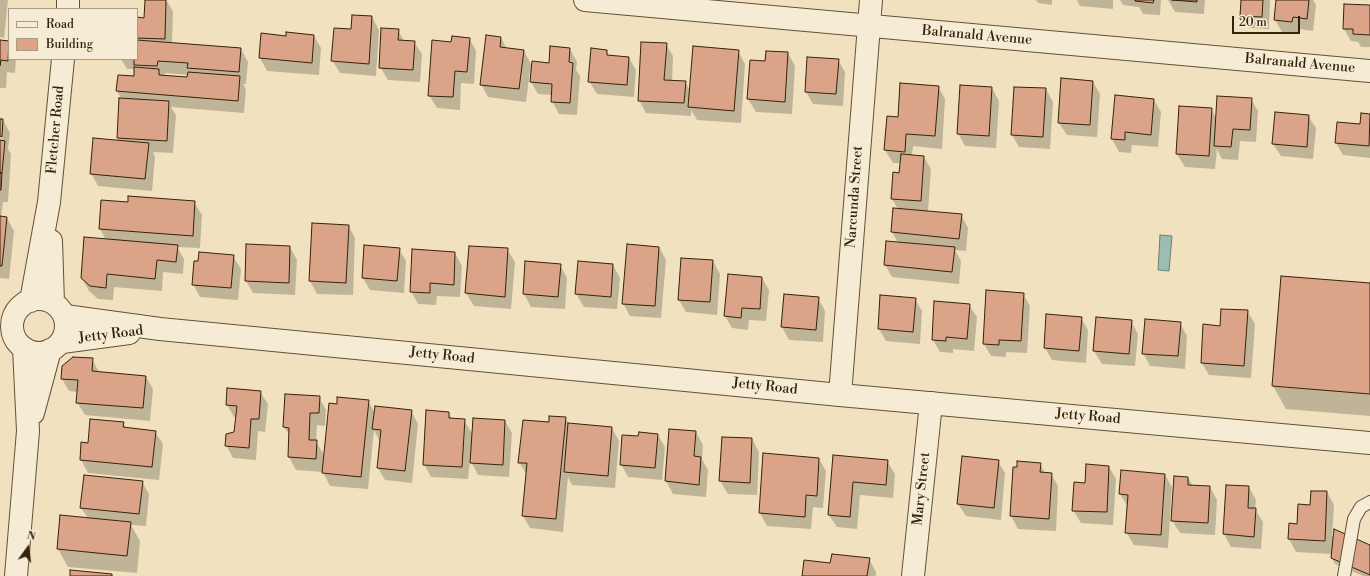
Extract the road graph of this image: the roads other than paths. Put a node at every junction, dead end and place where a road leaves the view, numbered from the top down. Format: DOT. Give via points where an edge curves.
graph roads {
  1 [pos="585,0"];
  2 [pos="871,0"];
  3 [pos="869,26"];
  4 [pos="63,60"];
  5 [pos="1370,71"];
  6 [pos="49,202"];
  7 [pos="59,310"];
  8 [pos="14,324"];
  9 [pos="160,329"];
  10 [pos="56,346"];
  11 [pos="840,395"];
  12 [pos="931,403"];
  13 [pos="28,431"];
  14 [pos="1370,443"];
  15 [pos="1370,502"];
  16 [pos="16,576"];
  17 [pos="914,576"];
  18 [pos="1344,576"];
  1 -- 3 [label="street, Balranald Avenue"];
  2 -- 3 [label="street, Narcunda Street"];
  3 -- 5 [label="street, Balranald Avenue"];
  3 -- 11 [label="street, Narcunda Street"];
  4 -- 6 [label="street, Fletcher Road"];
  6 -- 7 [label="street, Fletcher Road"];
  6 -- 8 [label="street, Fletcher Road"];
  7 -- 8 [label="street" via="46,299 37,298"];
  7 -- 9 [label="street, Jetty Road"];
  7 -- 10 [label="street" via="66,320 66,333"];
  8 -- 10 [label="street" via="32,352 43,353"];
  8 -- 13 [label="street, Fletcher Road"];
  9 -- 10 [label="street, Jetty Road"];
  9 -- 11 [label="street, Jetty Road"];
  10 -- 13 [label="street, Fletcher Road"];
  11 -- 12 [label="street, Jetty Road"];
  12 -- 14 [label="street, Jetty Road"];
  12 -- 17 [label="street, Mary Street"];
  13 -- 16 [label="street, Fletcher Road"];
  15 -- 18 [label="lane" via="1361,507 1354,519"];
}
